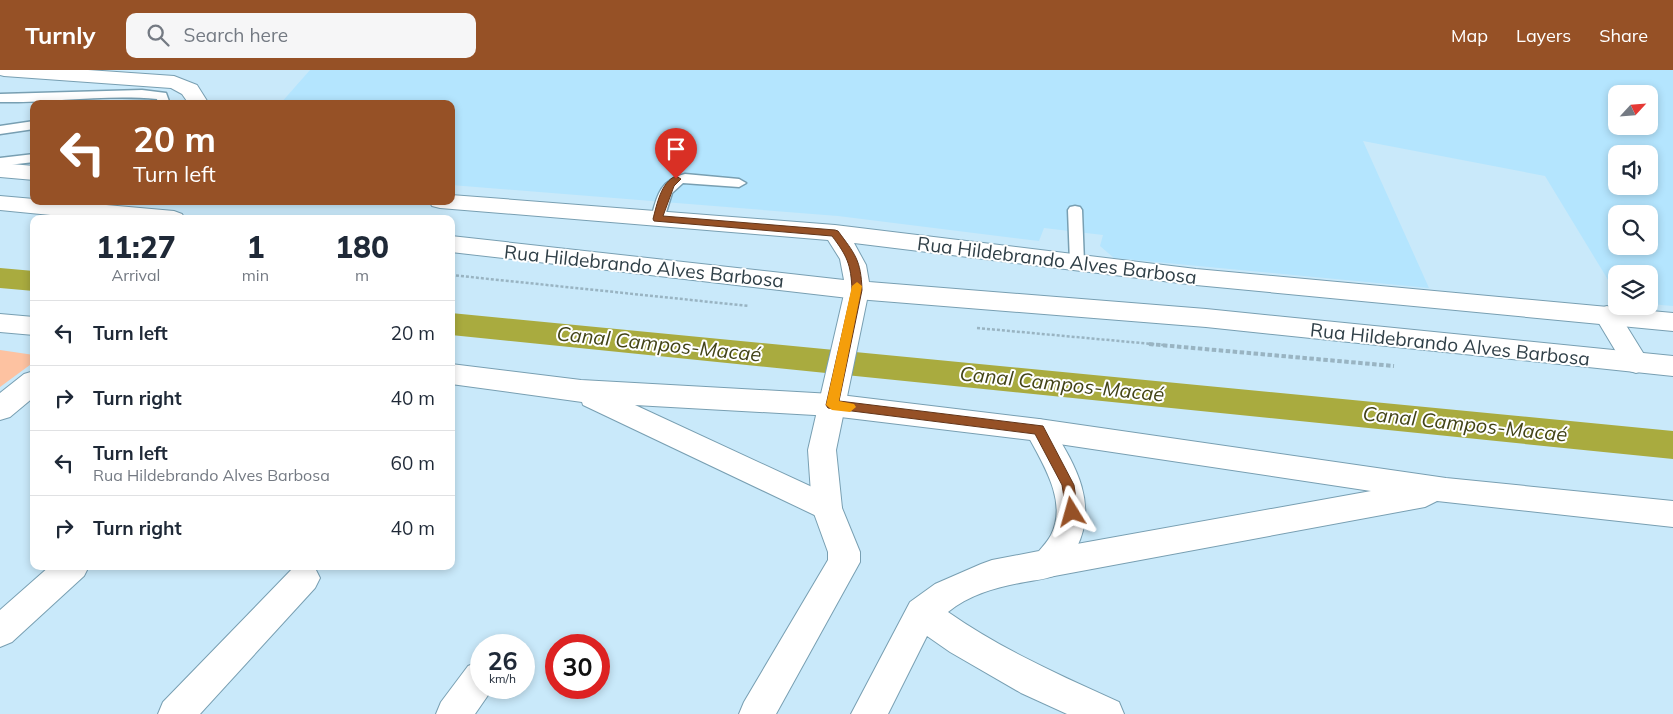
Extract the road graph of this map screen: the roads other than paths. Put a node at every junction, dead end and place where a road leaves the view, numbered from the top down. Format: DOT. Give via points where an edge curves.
graph roads {
  1 [pos="4,70"];
  2 [pos="0,98"];
  3 [pos="66,100"];
  4 [pos="163,100"];
  5 [pos="197,100"];
  6 [pos="30,126"];
  7 [pos="0,130"];
  8 [pos="30,158"];
  9 [pos="0,162"];
  10 [pos="0,170"];
  11 [pos="30,173"];
  12 [pos="740,183"];
  13 [pos="0,203"];
  14 [pos="455,203"];
  15 [pos="442,205"];
  16 [pos="1075,210"];
  17 [pos="130,215"];
  18 [pos="431,215"];
  19 [pos="658,219"];
  20 [pos="835,233"];
  21 [pos="455,244"];
  22 [pos="1077,263"];
  23 [pos="857,290"];
  24 [pos="1608,315"];
  25 [pos="1673,322"];
  26 [pos="0,323"];
  27 [pos="30,326"];
  28 [pos="1636,363"];
  29 [pos="1673,366"];
  30 [pos="455,375"];
  31 [pos="30,384"];
  32 [pos="580,391"];
  33 [pos="835,392"];
  34 [pos="0,409"];
  35 [pos="1039,430"];
  36 [pos="1446,490"];
  37 [pos="826,508"];
  38 [pos="1673,514"];
  39 [pos="1049,563"];
  40 [pos="69,570"];
  41 [pos="304,578"];
  42 [pos="922,613"];
  43 [pos="0,631"];
  44 [pos="470,692"];
  45 [pos="176,714"];
  46 [pos="454,714"];
  47 [pos="757,714"];
  48 [pos="869,714"];
  49 [pos="1106,714"];
  1 -- 5 [label="street" via="174,82 188,87"];
  2 -- 3 [label="lane"];
  3 -- 4 [label="lane" via="142,93 162,96"];
  6 -- 7 [label="lane"];
  8 -- 9 [label="lane"];
  10 -- 11 [label="street"];
  12 -- 19 [label="lane" via="676,179 662,202"];
  13 -- 17 [label="street"];
  14 -- 19 [label="street, Rua Hildebrando Alves Barbosa"];
  15 -- 18 [label="street"];
  16 -- 22 [label="lane"];
  19 -- 20 [label="street, Rua Hildebrando Alves Barbosa"];
  20 -- 22 [label="street, Rua Hildebrando Alves Barbosa"];
  20 -- 23 [label="street" via="853,258"];
  21 -- 23 [label="street, Rua Hildebrando Alves Barbosa"];
  22 -- 24 [label="street, Rua Hildebrando Alves Barbosa"];
  23 -- 28 [label="street, Rua Hildebrando Alves Barbosa" via="1206,318"];
  23 -- 33 [label="street"];
  24 -- 25 [label="street, Rua Hildebrando Alves Barbosa"];
  24 -- 28 [label="street"];
  26 -- 27 [label="street"];
  28 -- 29 [label="street, Rua Hildebrando Alves Barbosa"];
  30 -- 32 [label="street"];
  31 -- 34 [label="street"];
  32 -- 33 [label="street"];
  32 -- 37 [label="street"];
  33 -- 35 [label="street"];
  33 -- 37 [label="street" via="822,450"];
  35 -- 36 [label="street"];
  35 -- 39 [label="street" via="1068,485 1072,512 1065,539"];
  36 -- 38 [label="street"];
  36 -- 39 [label="street"];
  37 -- 47 [label="street" via="844,552 844,562"];
  39 -- 42 [label="street" via="992,574 946,594"];
  40 -- 43 [label="street"];
  41 -- 45 [label="street"];
  42 -- 48 [label="street"];
  42 -- 49 [label="street" via="962,641 1033,681"];
  44 -- 46 [label="street"];
}
